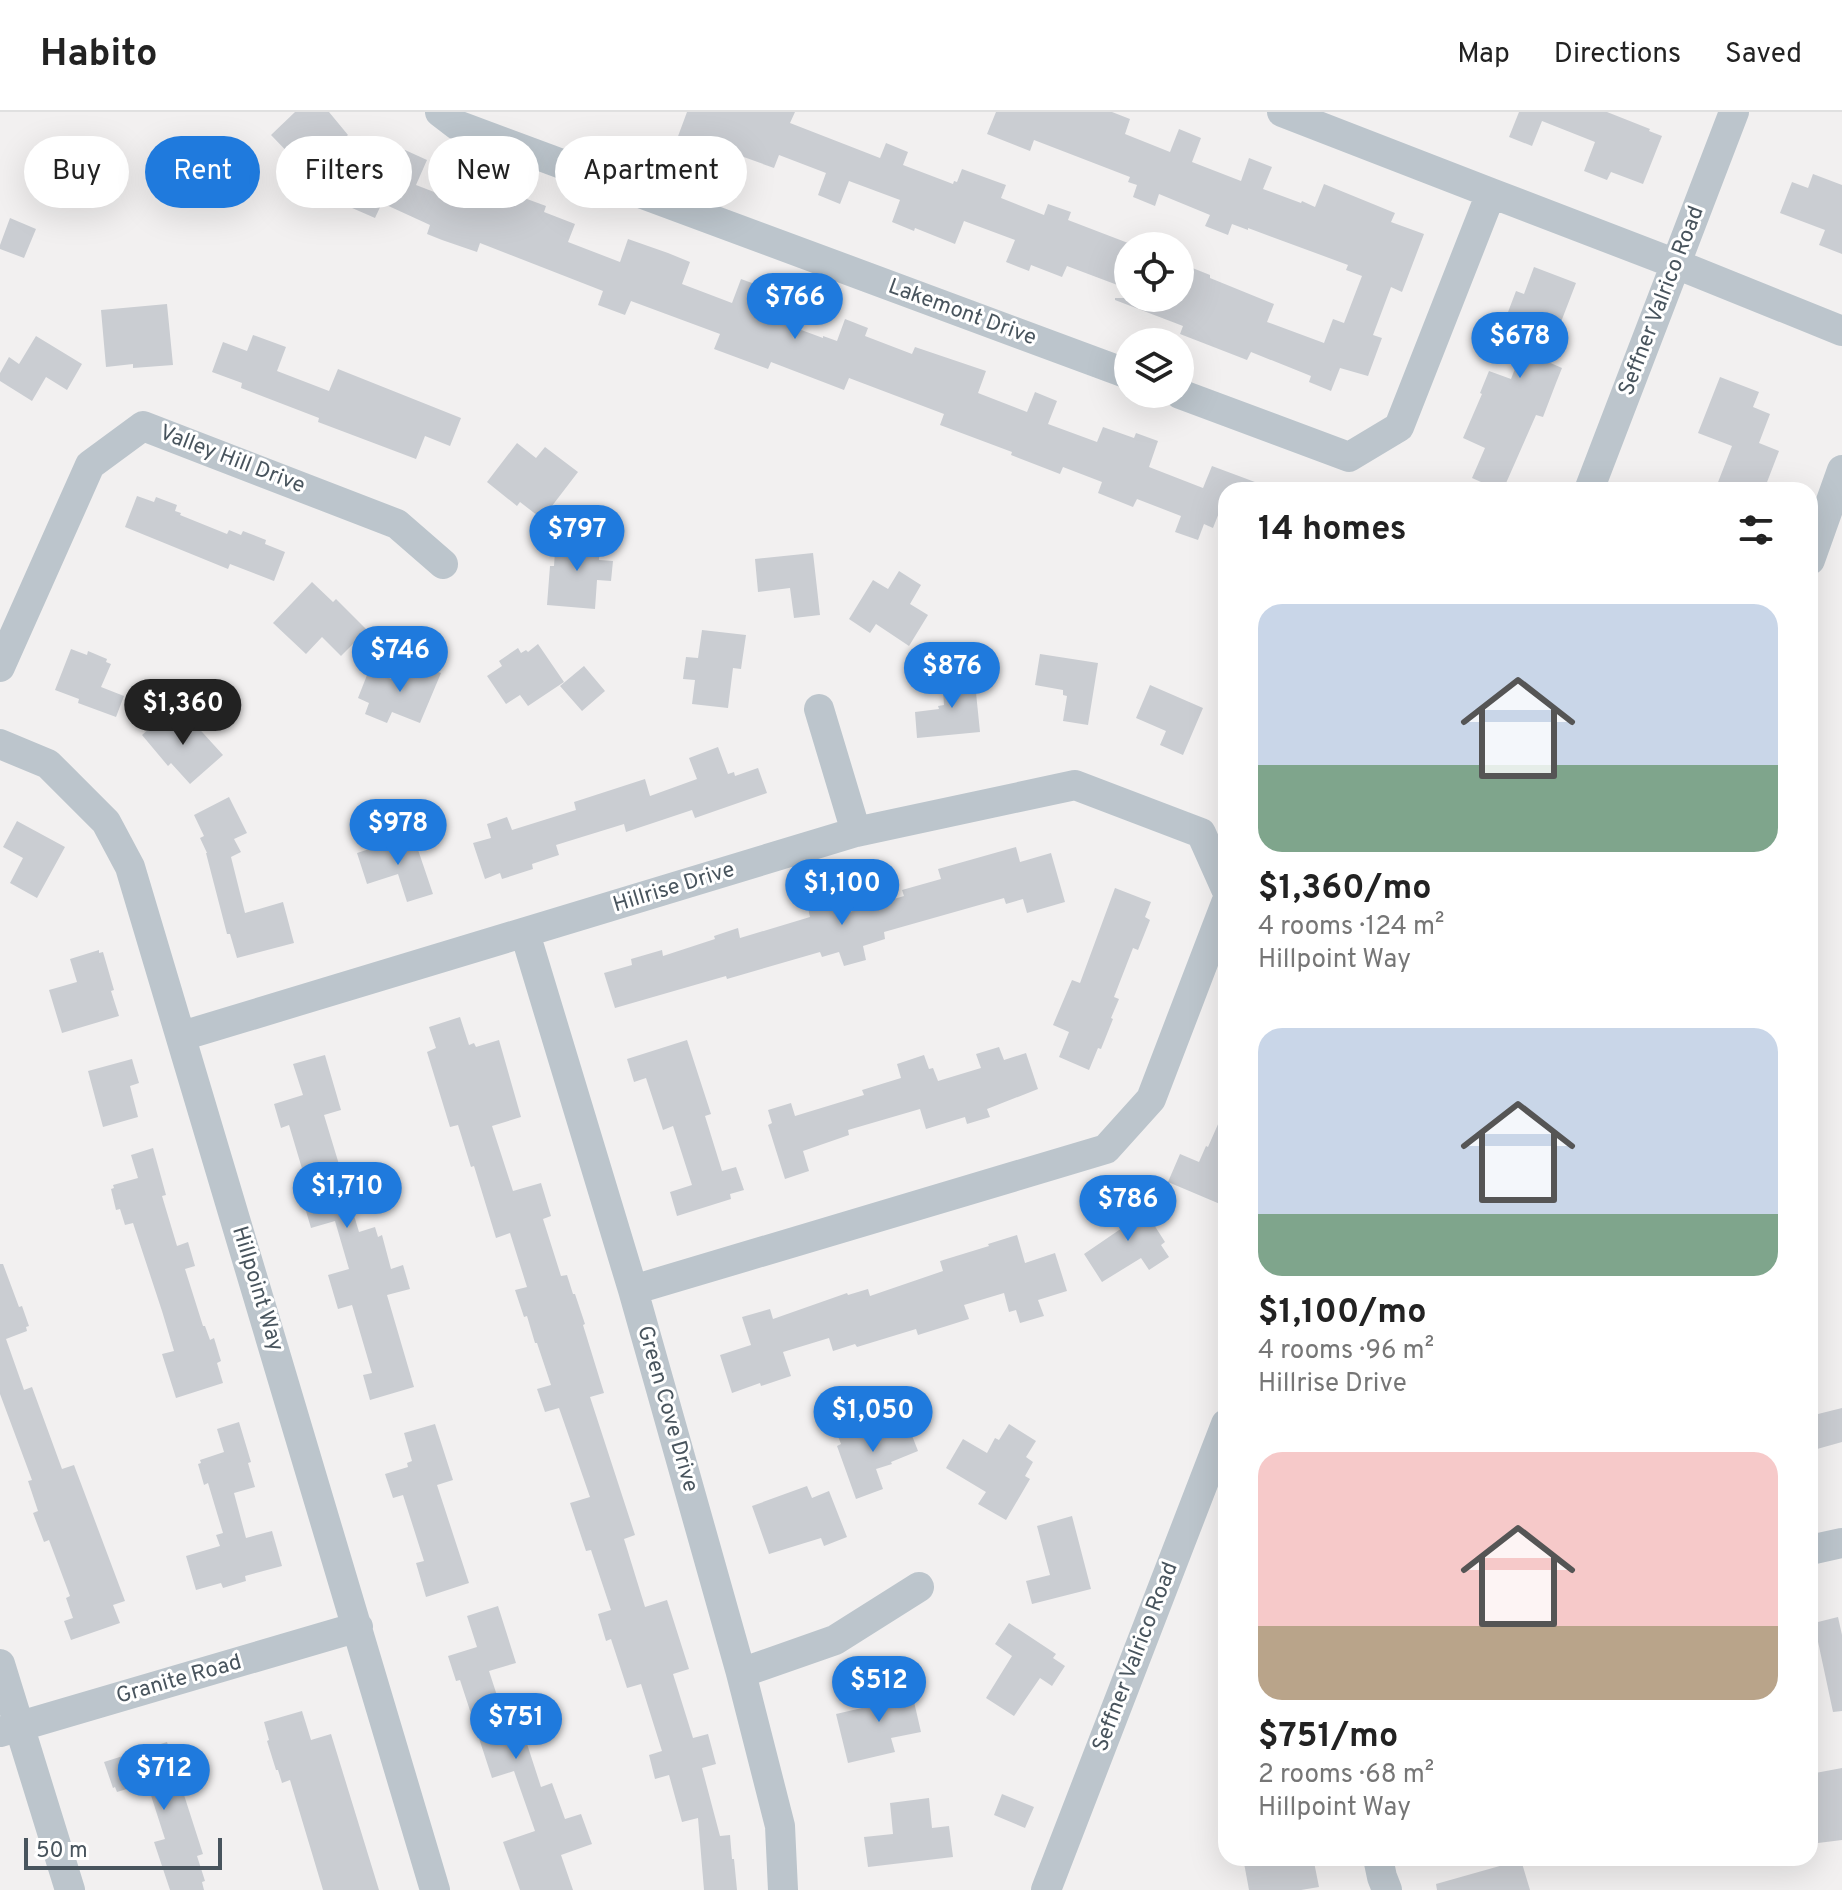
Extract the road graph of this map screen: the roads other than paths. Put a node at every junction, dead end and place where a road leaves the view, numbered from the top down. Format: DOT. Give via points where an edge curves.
graph roads {
  1 [pos="440,112"];
  2 [pos="1282,112"];
  3 [pos="1734,112"];
  4 [pos="1491,193"];
  5 [pos="1676,264"];
  6 [pos="1842,331"];
  7 [pos="1114,369"];
  8 [pos="1194,399"];
  9 [pos="1842,470"];
  10 [pos="1592,482"];
  11 [pos="1818,538"];
  12 [pos="443,564"];
  13 [pos="0,667"];
  14 [pos="819,709"];
  15 [pos="0,744"];
  16 [pos="856,832"];
  17 [pos="1218,871"];
  18 [pos="1218,924"];
  19 [pos="525,933"];
  20 [pos="182,1036"];
  21 [pos="633,1290"];
  22 [pos="1218,1450"];
  23 [pos="1842,1543"];
  24 [pos="1818,1548"];
  25 [pos="919,1587"];
  26 [pos="358,1627"];
  27 [pos="0,1664"];
  28 [pos="741,1673"];
  29 [pos="9,1730"];
  30 [pos="1380,1866"];
  31 [pos="70,1890"];
  32 [pos="435,1890"];
  33 [pos="783,1890"];
  34 [pos="1046,1890"];
  35 [pos="1387,1890"];
  1 -- 7 [label="street, Lakemont Drive" via="457,125"];
  2 -- 4 [label="street"];
  3 -- 5 [label="street, Seffner Valrico Road"];
  4 -- 5 [label="street"];
  4 -- 8 [label="street" via="1399,427 1349,457"];
  5 -- 6 [label="street"];
  5 -- 10 [label="street, Seffner Valrico Road"];
  9 -- 11 [label="street"];
  12 -- 13 [label="street, Valley Hill Drive" via="397,524 143,426 90,465"];
  14 -- 16 [label="street"];
  15 -- 20 [label="street, Hillpoint Way" via="48,764 106,822 130,867"];
  16 -- 17 [label="street, Hillrise Drive" via="1075,785 1201,833"];
  16 -- 19 [label="street, Hillrise Drive"];
  18 -- 21 [label="street" via="1151,1099 1106,1149"];
  19 -- 20 [label="street, Hillrise Drive"];
  19 -- 21 [label="street, Green Cove Drive"];
  20 -- 26 [label="street, Hillpoint Way"];
  21 -- 28 [label="street, Green Cove Drive"];
  22 -- 34 [label="street, Seffner Valrico Road"];
  23 -- 24 [label="street"];
  25 -- 28 [label="street" via="835,1640"];
  26 -- 29 [label="street, Granite Road"];
  26 -- 32 [label="street, Hillpoint Way"];
  27 -- 29 [label="street"];
  28 -- 33 [label="street, Green Cove Drive" via="780,1826"];
  29 -- 31 [label="street"];
  30 -- 35 [label="street"];
}
